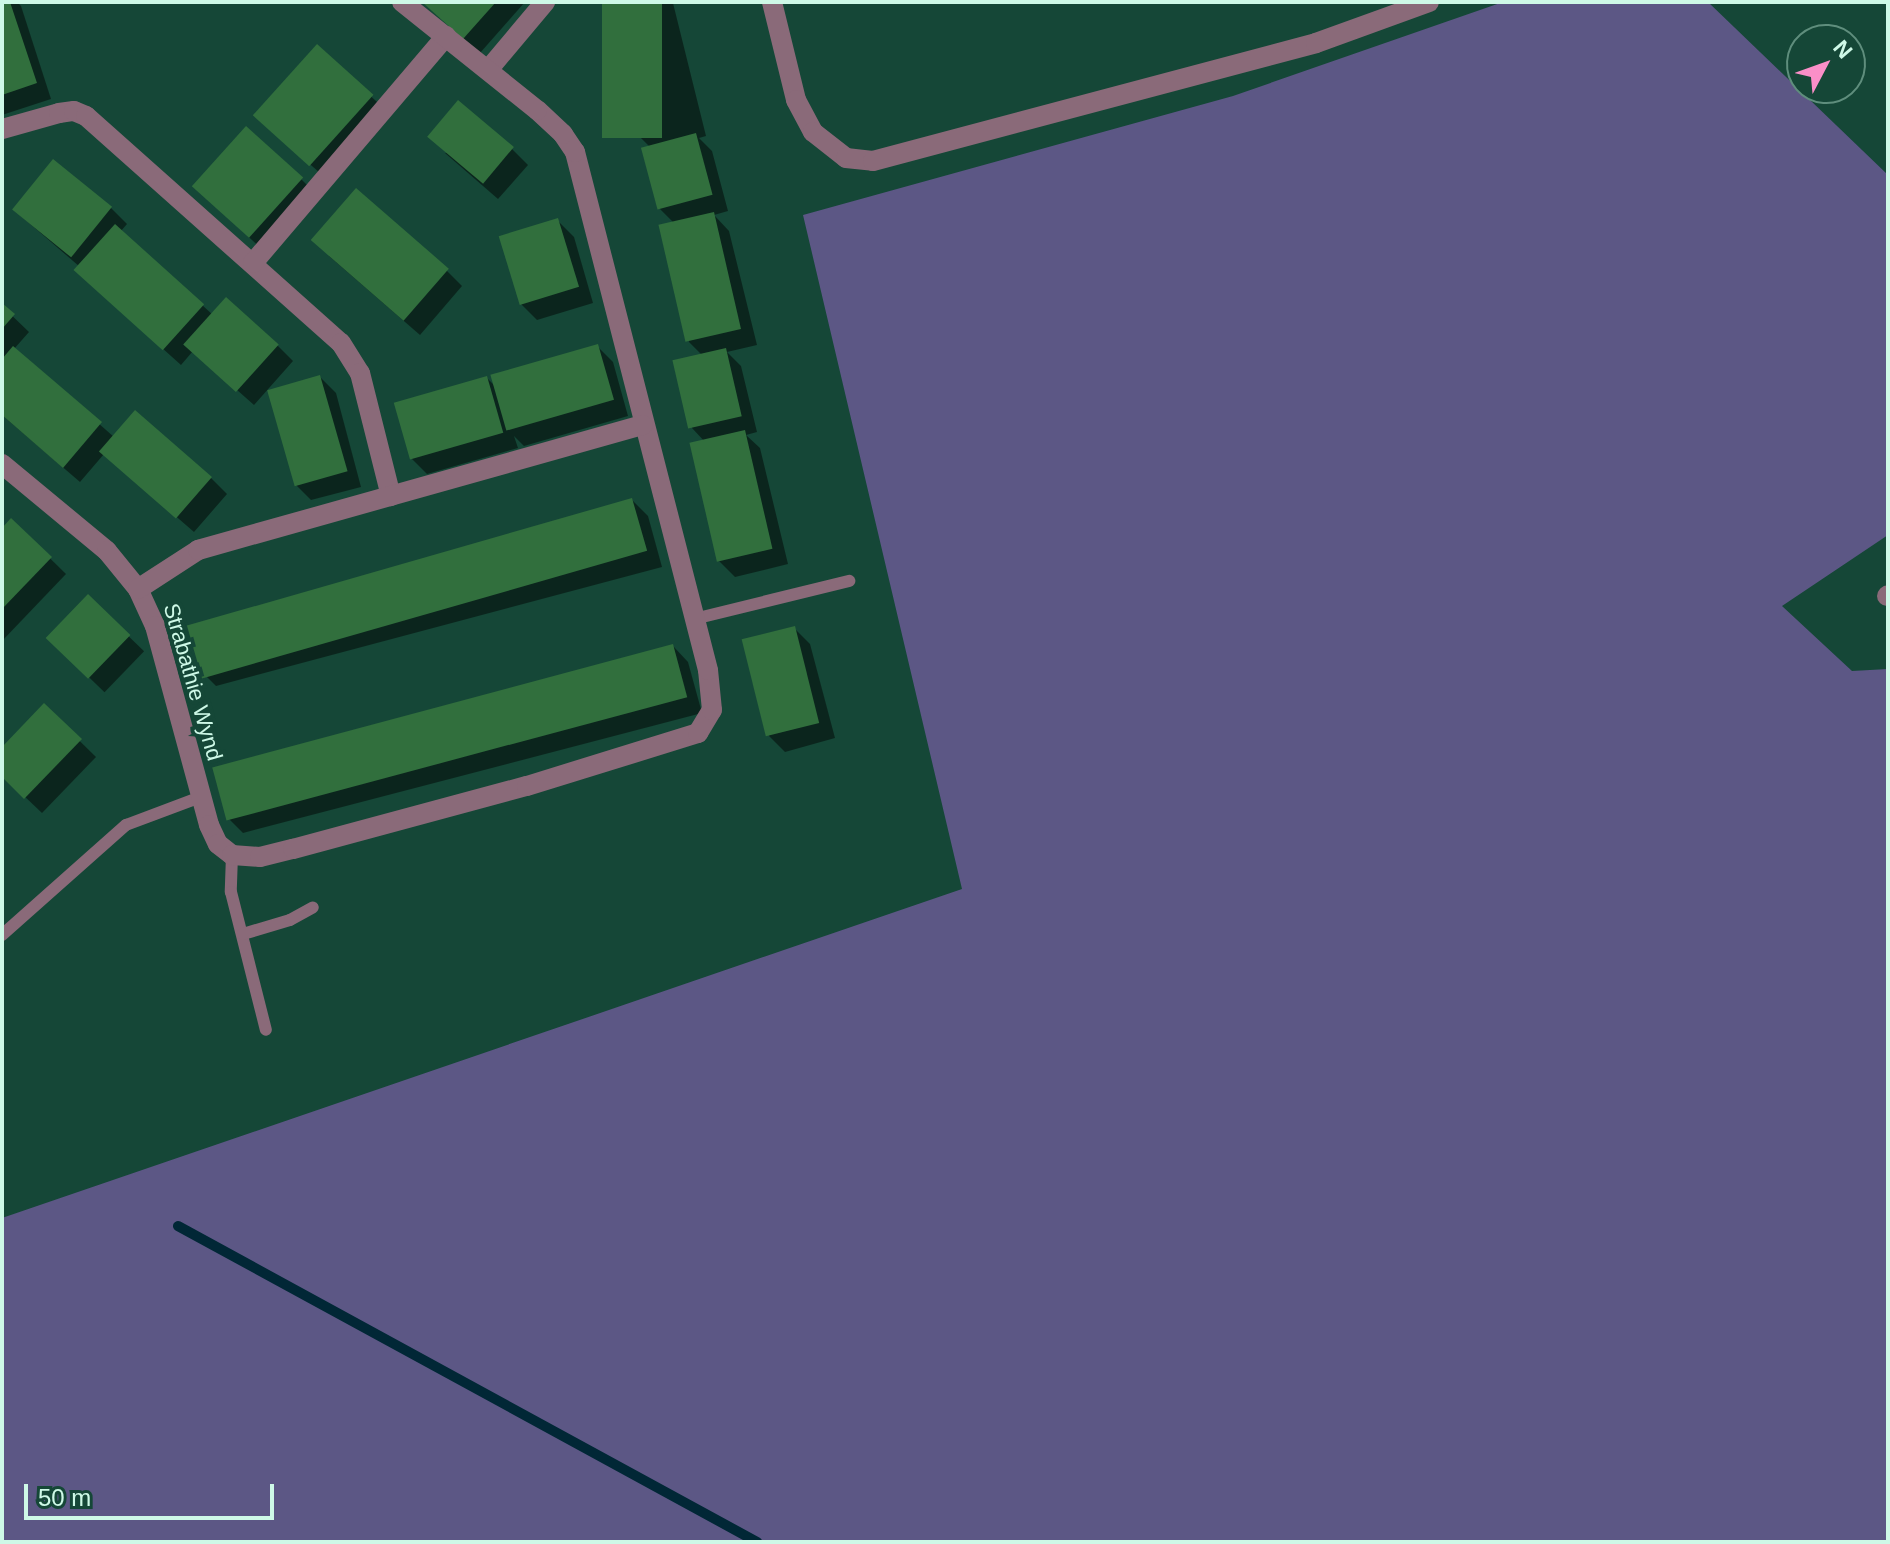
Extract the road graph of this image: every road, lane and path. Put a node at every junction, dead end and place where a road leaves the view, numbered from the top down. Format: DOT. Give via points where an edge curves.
graph roads {
  1 [pos="402,2"];
  2 [pos="545,2"];
  3 [pos="772,2"];
  4 [pos="1429,2"];
  5 [pos="446,36"];
  6 [pos="488,70"];
  7 [pos="2,129"];
  8 [pos="253,263"];
  9 [pos="643,425"];
  10 [pos="2,464"];
  11 [pos="391,496"];
  12 [pos="849,581"];
  13 [pos="138,589"];
  14 [pos="694,619"];
  15 [pos="201,797"];
  16 [pos="232,855"];
  17 [pos="313,907"];
  18 [pos="243,934"];
  19 [pos="2,935"];
  20 [pos="266,1030"];
  1 -- 5 [label="street"];
  2 -- 6 [label="street"];
  3 -- 4 [label="street" via="796,100 813,132 846,158 873,161 1316,43"];
  5 -- 6 [label="street"];
  5 -- 8 [label="street"];
  6 -- 9 [label="street" via="563,134 575,152"];
  7 -- 8 [label="street" via="59,113 86,116"];
  8 -- 11 [label="street" via="353,358"];
  9 -- 11 [label="street"];
  9 -- 14 [label="street"];
  10 -- 13 [label="street, Strabathie Wynd" via="107,551"];
  11 -- 13 [label="street" via="198,550"];
  12 -- 14 [label="lane"];
  13 -- 15 [label="street, Strabathie Wynd" via="155,626"];
  14 -- 16 [label="street" via="712,710 698,733 293,849 260,857"];
  15 -- 16 [label="street, Strabathie Wynd" via="213,838"];
  15 -- 19 [label="lane" via="126,825"];
  16 -- 18 [label="lane" via="231,892"];
  17 -- 18 [label="lane"];
  18 -- 20 [label="lane"];
}
